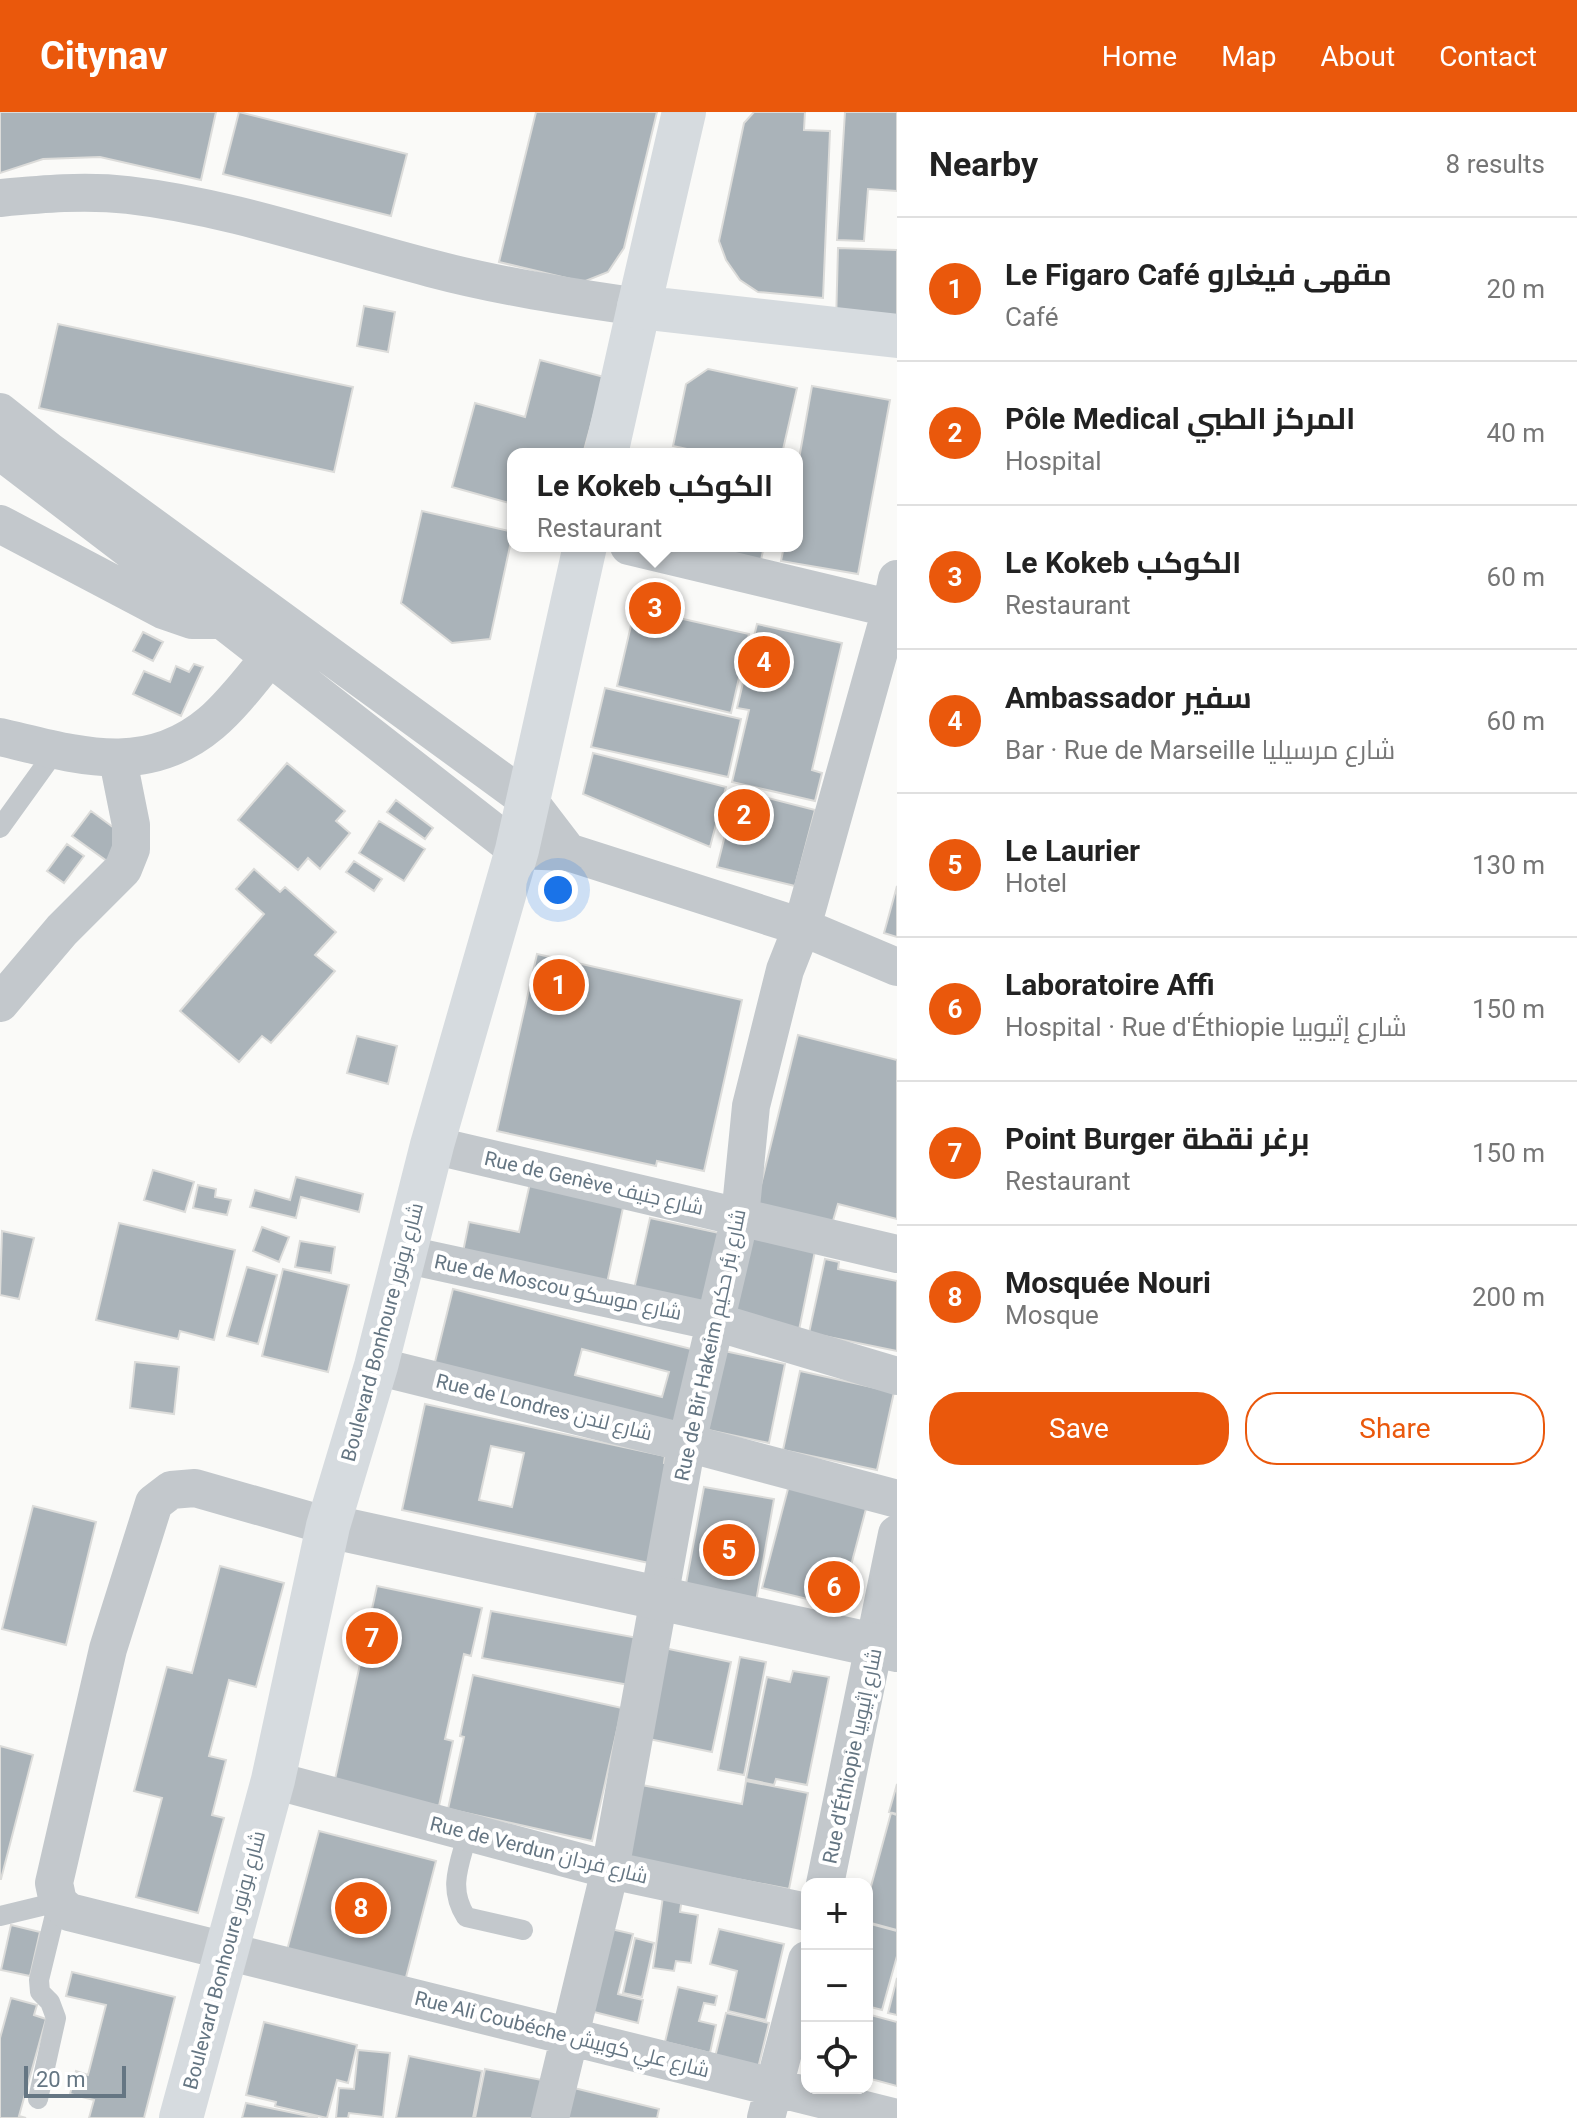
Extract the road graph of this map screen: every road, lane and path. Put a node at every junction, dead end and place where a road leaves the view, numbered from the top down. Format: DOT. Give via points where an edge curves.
graph roads {
  1 [pos="684,112"];
  2 [pos="0,198"];
  3 [pos="639,307"];
  4 [pos="897,336"];
  5 [pos="0,412"];
  6 [pos="607,448"];
  7 [pos="0,451"];
  8 [pos="0,524"];
  9 [pos="584,552"];
  10 [pos="659,552"];
  11 [pos="895,599"];
  12 [pos="236,608"];
  13 [pos="281,643"];
  14 [pos="0,737"];
  15 [pos="56,750"];
  16 [pos="118,760"];
  17 [pos="529,801"];
  18 [pos="0,828"];
  19 [pos="517,850"];
  20 [pos="568,852"];
  21 [pos="802,927"];
  22 [pos="897,967"];
  23 [pos="0,1003"];
  24 [pos="432,1145"];
  25 [pos="740,1217"];
  26 [pos="403,1254"];
  27 [pos="897,1254"];
  28 [pos="716,1322"];
  29 [pos="376,1366"];
  30 [pos="897,1376"];
  31 [pos="687,1443"];
  32 [pos="897,1499"];
  33 [pos="328,1526"];
  34 [pos="897,1534"];
  35 [pos="661,1597"];
  36 [pos="886,1648"];
  37 [pos="273,1780"];
  38 [pos="468,1832"];
  39 [pos="610,1870"];
  40 [pos="827,1878"];
  41 [pos="58,1902"];
  42 [pos="801,1911"];
  43 [pos="0,1916"];
  44 [pos="523,1930"];
  45 [pos="226,1950"];
  46 [pos="801,1983"];
  47 [pos="569,2034"];
  48 [pos="38,2099"];
  49 [pos="769,2103"];
  50 [pos="181,2118"];
  51 [pos="550,2118"];
  52 [pos="897,2118"];
  1 -- 3 [label="main road"];
  2 -- 3 [label="street" via="59,192 141,197 238,215 446,272"];
  3 -- 4 [label="main road"];
  3 -- 6 [label="main road"];
  5 -- 12 [label="street"];
  7 -- 12 [label="street"];
  8 -- 12 [label="street" via="163,610 209,622"];
  9 -- 17 [label="main road, Boulevard Bonhoure شارع بونور"];
  10 -- 11 [label="street"];
  11 -- 21 [label="street, Rue de Bir Hakeim شارع بئر حكيم"];
  12 -- 13 [label="street"];
  13 -- 16 [label="street" via="213,721 186,742"];
  13 -- 17 [label="street"];
  13 -- 19 [label="street"];
  14 -- 15 [label="street"];
  15 -- 16 [label="street"];
  15 -- 18 [label="lane"];
  16 -- 23 [label="street" via="131,825 131,849 123,869"];
  17 -- 19 [label="main road, Boulevard Bonhoure شارع بونور"];
  17 -- 20 [label="street"];
  19 -- 20 [label="street"];
  19 -- 24 [label="main road, Boulevard Bonhoure شارع بونور"];
  20 -- 21 [label="street"];
  21 -- 22 [label="street"];
  21 -- 25 [label="street, Rue de Bir Hakeim شارع بئر حكيم" via="785,970 751,1106"];
  24 -- 25 [label="street, Rue de Genève شارع جنيف"];
  24 -- 26 [label="main road, Boulevard Bonhoure شارع بونور"];
  25 -- 27 [label="street, Rue de Genève شارع جنيف"];
  25 -- 28 [label="street, Rue de Bir Hakeim شارع بئر حكيم"];
  26 -- 28 [label="street, Rue de Moscou شارع موسكو"];
  26 -- 29 [label="main road, Boulevard Bonhoure شارع بونور"];
  28 -- 30 [label="street, Rue de Moscou شارع موسكو"];
  28 -- 31 [label="street, Rue de Bir Hakeim شارع بئر حكيم"];
  29 -- 31 [label="street, Rue de Londres شارع لندن"];
  29 -- 33 [label="main road, Boulevard Bonhoure شارع بونور"];
  31 -- 32 [label="street, Rue de Londres شارع لندن"];
  31 -- 35 [label="street, Rue de Bir Hakeim شارع بئر حكيم"];
  33 -- 35 [label="street"];
  33 -- 37 [label="main road, Boulevard Bonhoure شارع بونور"];
  33 -- 41 [label="street" via="195,1488 171,1490 154,1503 108,1649 54,1883"];
  34 -- 36 [label="street, Rue d'Éthiopie شارع إثيوبيا"];
  35 -- 36 [label="street"];
  35 -- 39 [label="street, Rue de Bir Hakeim شارع بئر حكيم"];
  36 -- 40 [label="street, Rue d'Éthiopie شارع إثيوبيا"];
  37 -- 38 [label="street, Rue de Verdun شارع فردان"];
  37 -- 45 [label="main road, Boulevard Bonhoure شارع بونور"];
  38 -- 39 [label="street, Rue de Verdun شارع فردان"];
  38 -- 44 [label="lane" via="454,1888 458,1905 466,1917"];
  39 -- 42 [label="street, Rue de Verdun شارع فردان"];
  39 -- 47 [label="street, Rue de Bir Hakeim شارع بئر حكيم"];
  41 -- 43 [label="lane"];
  41 -- 45 [label="street, Rue Ali Coubéche شارع علي كوبيش" via="69,1912"];
  41 -- 48 [label="lane" via="39,1980 56,2018"];
  45 -- 47 [label="street, Rue Ali Coubéche شارع علي كوبيش"];
  45 -- 50 [label="main road, Boulevard Bonhoure شارع بونور"];
  46 -- 49 [label="street"];
  47 -- 49 [label="street, Rue Ali Coubéche شارع علي كوبيش"];
  47 -- 51 [label="street, Rue de Bir Hakeim شارع بئر حكيم"];
  49 -- 52 [label="street, Rue Ali Coubéche شارع علي كوبيش"];
}
